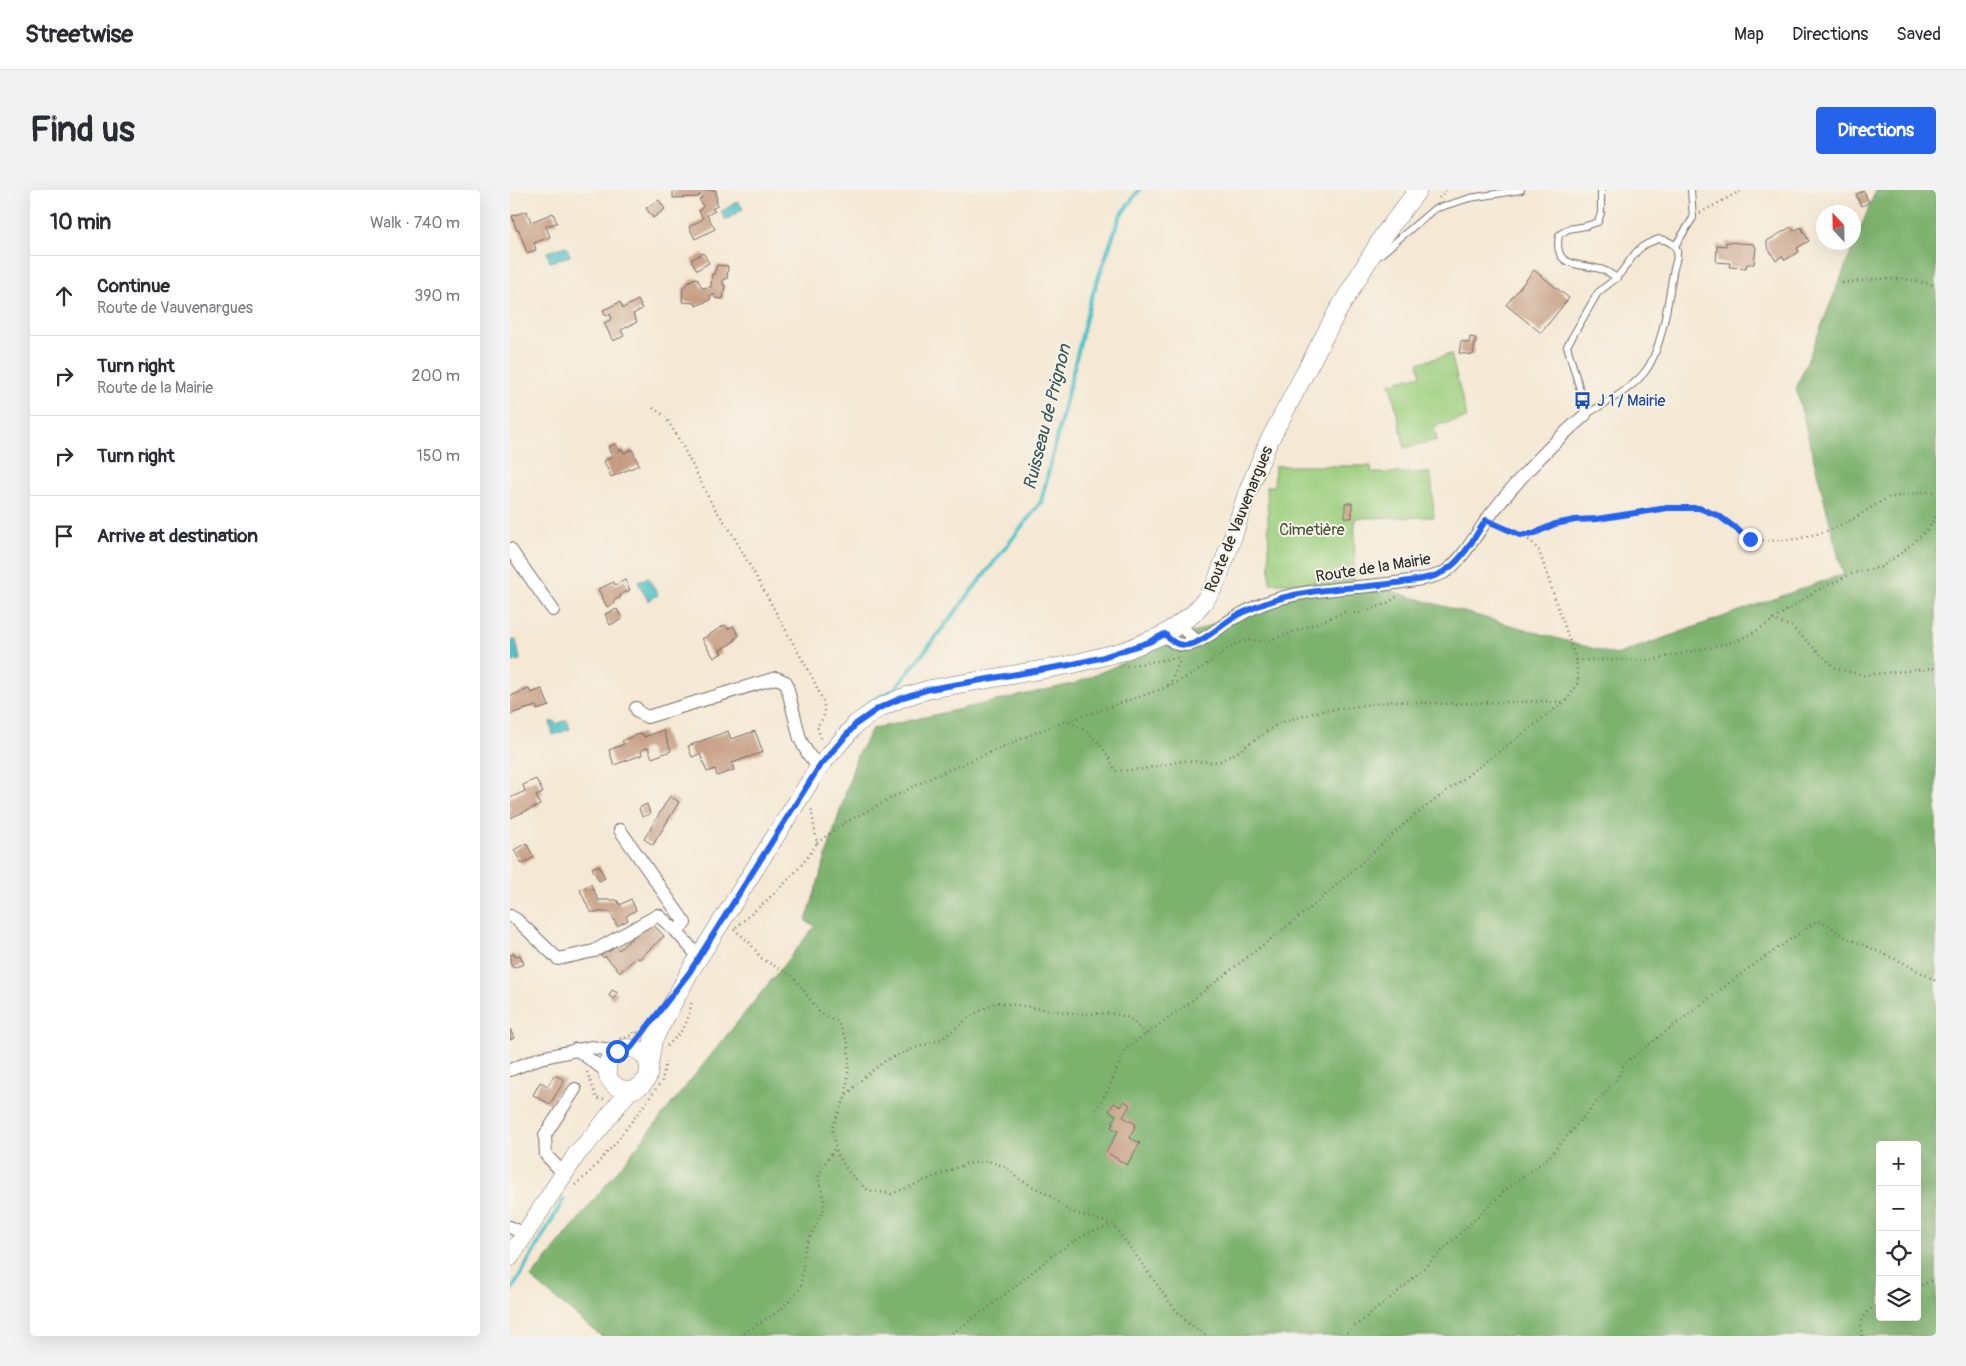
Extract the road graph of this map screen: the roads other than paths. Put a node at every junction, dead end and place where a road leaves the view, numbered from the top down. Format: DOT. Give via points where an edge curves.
graph roads {
  1 [pos="1418,190"];
  2 [pos="1521,190"];
  3 [pos="1601,190"];
  4 [pos="1691,190"];
  5 [pos="1675,246"];
  6 [pos="1358,277"];
  7 [pos="1617,278"];
  8 [pos="1585,416"];
  9 [pos="510,549"];
  10 [pos="554,610"];
  11 [pos="1180,624"];
  12 [pos="1165,634"];
  13 [pos="1197,642"];
  14 [pos="636,708"];
  15 [pos="824,760"];
  16 [pos="620,830"];
  17 [pos="510,916"];
  18 [pos="676,931"];
  19 [pos="699,957"];
  20 [pos="689,973"];
  21 [pos="630,1041"];
  22 [pos="576,1049"];
  23 [pos="649,1066"];
  24 [pos="510,1070"];
  25 [pos="609,1077"];
  26 [pos="578,1084"];
  27 [pos="630,1090"];
  28 [pos="578,1152"];
  29 [pos="563,1173"];
  30 [pos="517,1230"];
  31 [pos="510,1257"];
  1 -- 6 [label="main road, Route de Vauvenargues" via="1383,236"];
  2 -- 6 [label="lane" via="1470,198 1434,209 1395,240"];
  3 -- 7 [label="lane" via="1598,222 1564,231 1560,235 1558,249 1569,263 1601,269"];
  4 -- 5 [label="lane" via="1693,218"];
  5 -- 7 [label="lane" via="1668,240 1659,239 1645,243"];
  5 -- 8 [label="lane, Route de la Mairie" via="1677,255 1669,301 1652,359 1644,372 1620,394"];
  6 -- 11 [label="main road, Route de Vauvenargues" via="1268,442 1215,585 1193,614"];
  7 -- 8 [label="lane" via="1597,294 1567,346"];
  8 -- 13 [label="street, Route de la Mairie" via="1521,478 1454,564 1443,572 1430,578 1373,587 1289,596 1236,616"];
  9 -- 10 [label="street"];
  11 -- 12 [label="main road, Route de Vauvenargues"];
  11 -- 13 [label="street"];
  12 -- 13 [label="street, Route de la Mairie" via="1171,642 1180,645"];
  12 -- 15 [label="main road, Route de Vauvenargues" via="1100,658 959,683 904,697 879,708 856,724"];
  14 -- 15 [label="street" via="647,717 776,678 786,682 800,739 808,754"];
  15 -- 19 [label="main road, Route de Vauvenargues"];
  16 -- 18 [label="street" via="685,923"];
  17 -- 18 [label="street" via="558,958 594,951 658,915"];
  18 -- 19 [label="street"];
  19 -- 20 [label="main road, Route de Vauvenargues"];
  20 -- 21 [label="main road, Route de Vauvenargues"];
  20 -- 23 [label="main road, Route de Vauvenargues" via="653,1040"];
  21 -- 22 [label="street"];
  21 -- 23 [label="main road"];
  21 -- 25 [label="main road" via="609,1060"];
  22 -- 24 [label="street"];
  22 -- 25 [label="street"];
  23 -- 27 [label="main road" via="642,1085"];
  25 -- 27 [label="main road" via="623,1090"];
  25 -- 28 [label="main road" via="603,1105 582,1137"];
  26 -- 29 [label="street" via="545,1135 546,1155"];
  27 -- 28 [label="main road"];
  28 -- 29 [label="main road"];
  29 -- 30 [label="main road"];
  30 -- 31 [label="main road"];
}
